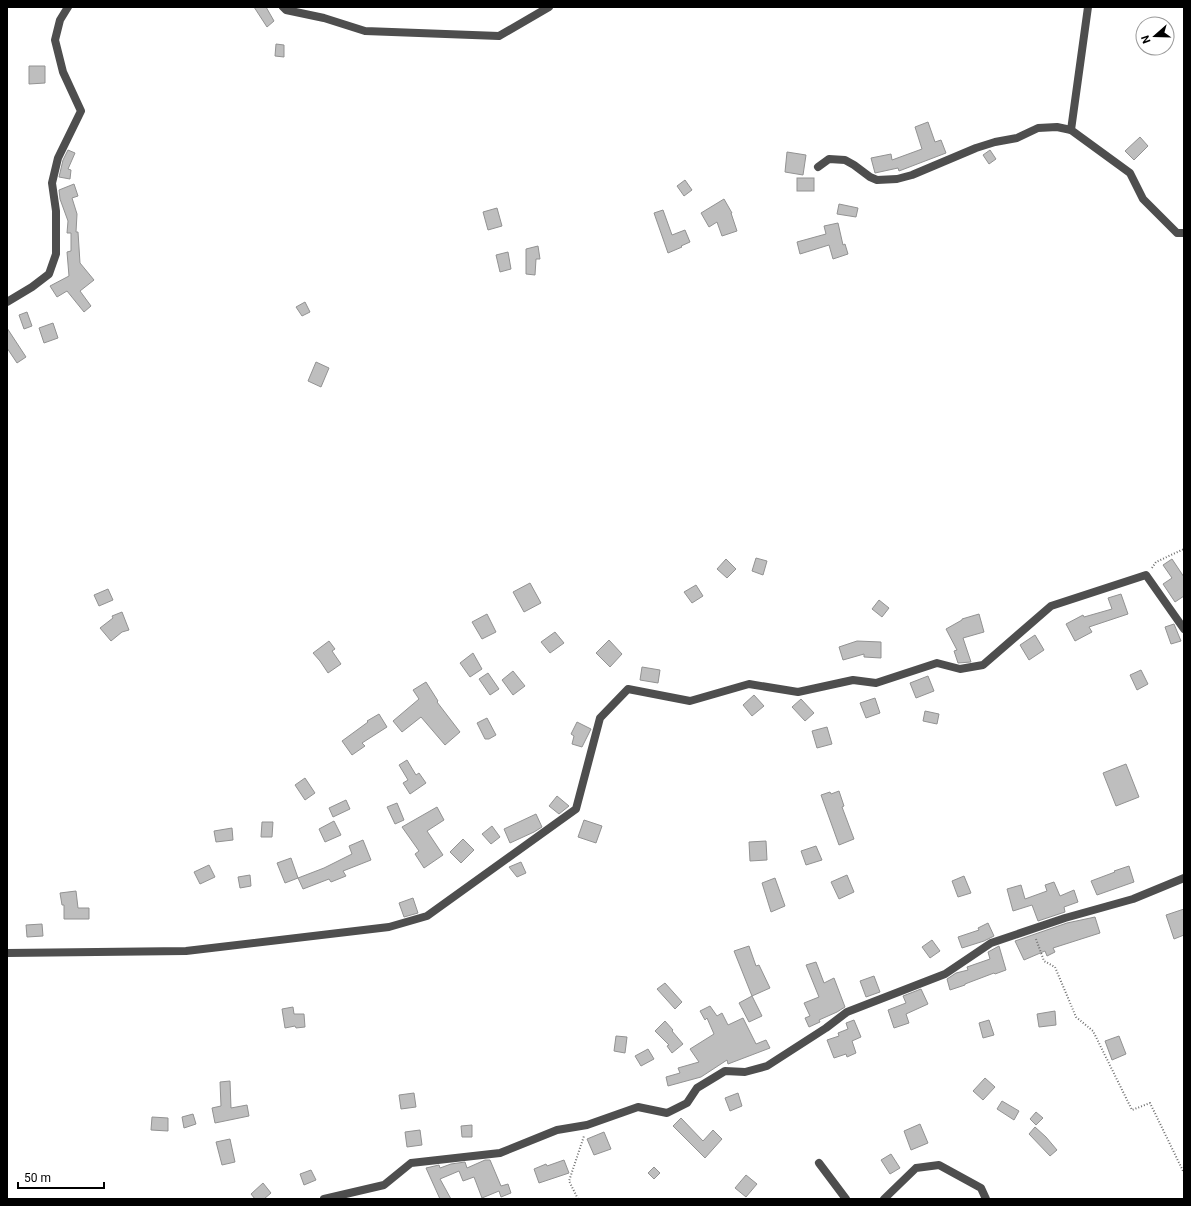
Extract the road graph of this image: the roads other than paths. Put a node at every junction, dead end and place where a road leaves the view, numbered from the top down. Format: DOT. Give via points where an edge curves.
graph roads {
  1 [pos="68,7"];
  2 [pos="283,7"];
  3 [pos="549,7"];
  4 [pos="1088,7"];
  5 [pos="1071,130"];
  6 [pos="818,168"];
  7 [pos="1184,233"];
  8 [pos="7,302"];
  9 [pos="1184,629"];
  10 [pos="1184,878"];
  11 [pos="7,952"];
  12 [pos="819,1163"];
  13 [pos="324,1199"];
  14 [pos="846,1199"];
  15 [pos="884,1199"];
  16 [pos="986,1199"];
  1 -- 8 [label="street" via="60,20 55,40 63,72 81,111 58,158 52,182 56,211 56,254 49,274"];
  2 -- 3 [label="street" via="286,10 324,18 365,31 499,36"];
  4 -- 5 [label="street"];
  5 -- 6 [label="street" via="1057,127 1038,128 1023,136 976,148 897,179 877,180 845,160 829,159"];
  5 -- 7 [label="street" via="1130,173 1143,199 1177,233"];
  9 -- 11 [label="street" via="1146,575 1051,606 983,665 960,669 937,663 876,683 853,680 798,692 749,684 690,701 628,689 600,718 576,809 427,916 390,927 186,951"];
  10 -- 13 [label="street" via="1133,899 991,943 945,974 847,1012 767,1066 745,1072 725,1071 697,1088 687,1103 667,1112 638,1107 587,1125 558,1130 500,1153 411,1163 384,1185"];
  12 -- 14 [label="street"];
  15 -- 16 [label="street" via="916,1168 939,1165 981,1188"];
}
